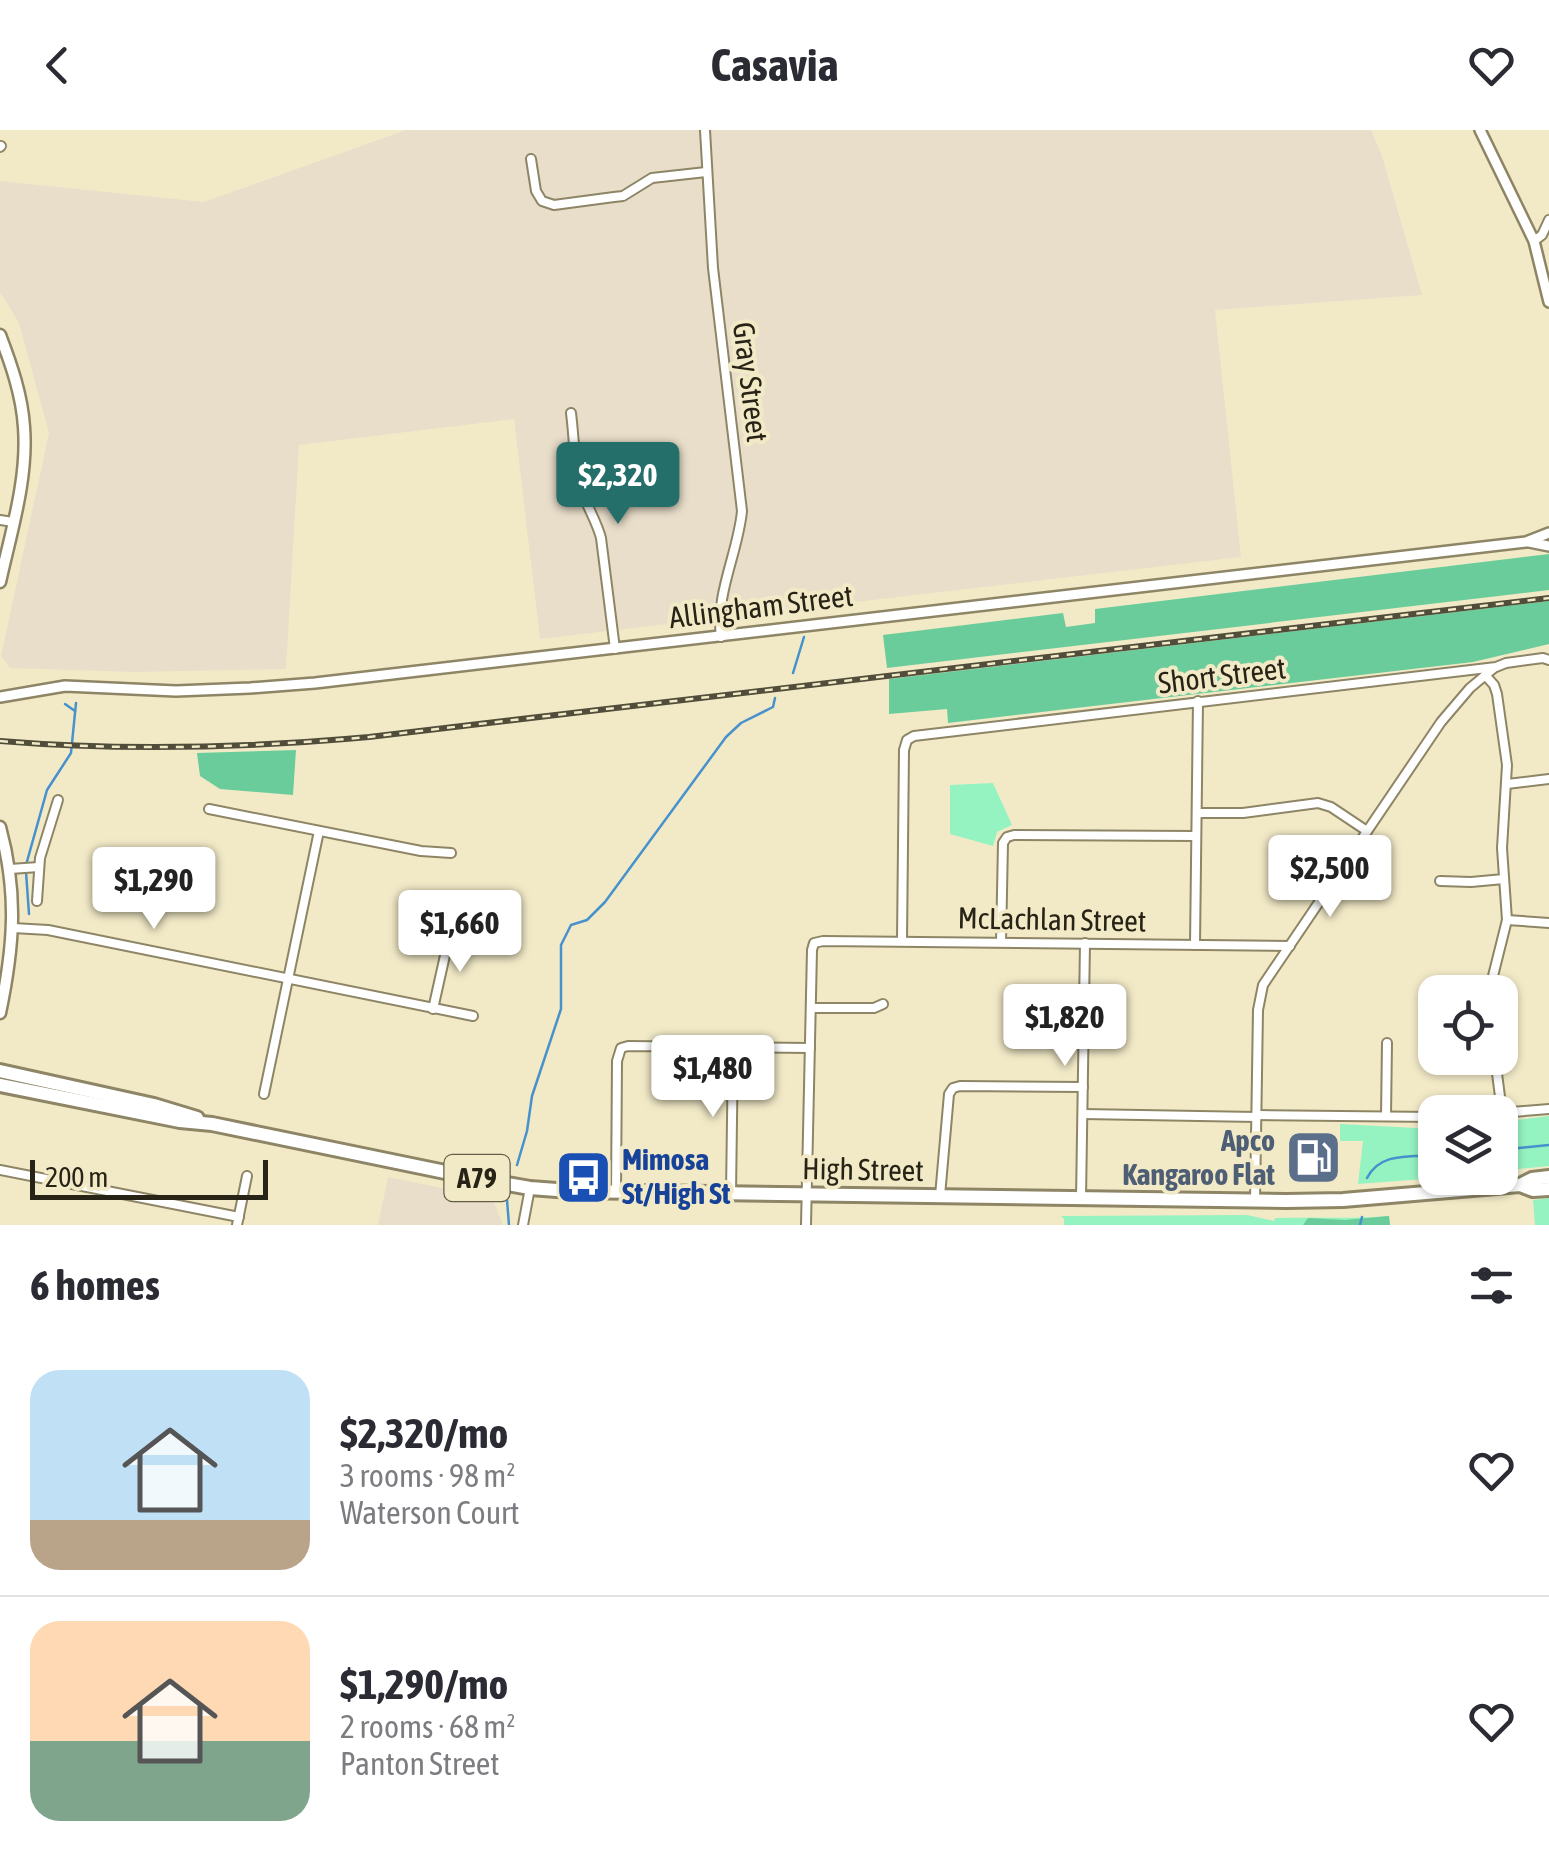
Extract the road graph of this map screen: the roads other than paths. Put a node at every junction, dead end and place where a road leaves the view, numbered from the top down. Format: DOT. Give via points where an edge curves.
graph roads {
  1 [pos="705,130"];
  2 [pos="1480,130"];
  3 [pos="532,159"];
  4 [pos="706,172"];
  5 [pos="1549,220"];
  6 [pos="1534,241"];
  7 [pos="1549,302"];
  8 [pos="0,335"];
  9 [pos="571,412"];
  10 [pos="0,520"];
  11 [pos="13,522"];
  12 [pos="1549,532"];
  13 [pos="1526,542"];
  14 [pos="1549,546"];
  15 [pos="0,582"];
  16 [pos="720,636"];
  17 [pos="615,648"];
  18 [pos="1547,657"];
  19 [pos="1496,666"];
  20 [pos="1485,675"];
  21 [pos="0,697"];
  22 [pos="1198,701"];
  23 [pos="1549,779"];
  24 [pos="1506,784"];
  25 [pos="58,800"];
  26 [pos="209,809"];
  27 [pos="1197,813"];
  28 [pos="0,827"];
  29 [pos="319,831"];
  30 [pos="1368,831"];
  31 [pos="1196,836"];
  32 [pos="451,853"];
  33 [pos="39,867"];
  34 [pos="10,869"];
  35 [pos="1504,879"];
  36 [pos="1440,881"];
  37 [pos="37,901"];
  38 [pos="0,911"];
  39 [pos="14,911"];
  40 [pos="1506,920"];
  41 [pos="1549,923"];
  42 [pos="13,928"];
  43 [pos="450,933"];
  44 [pos="902,940"];
  45 [pos="1001,942"];
  46 [pos="1086,944"];
  47 [pos="1195,945"];
  48 [pos="1290,946"];
  49 [pos="1493,975"];
  50 [pos="289,979"];
  51 [pos="883,1004"];
  52 [pos="433,1008"];
  53 [pos="811,1008"];
  54 [pos="0,1012"];
  55 [pos="473,1016"];
  56 [pos="1386,1043"];
  57 [pos="733,1048"];
  58 [pos="810,1048"];
  59 [pos="0,1071"];
  60 [pos="0,1085"];
  61 [pos="1083,1087"];
  62 [pos="264,1094"];
  63 [pos="1549,1110"];
  64 [pos="1518,1111"];
  65 [pos="1083,1114"];
  66 [pos="1257,1116"];
  67 [pos="1386,1116"];
  68 [pos="1418,1117"];
  69 [pos="212,1124"];
  70 [pos="0,1170"];
  71 [pos="247,1176"];
  72 [pos="1549,1177"];
  73 [pos="1520,1185"];
  74 [pos="530,1188"];
  75 [pos="1549,1189"];
  76 [pos="616,1193"];
  77 [pos="731,1194"];
  78 [pos="807,1194"];
  79 [pos="940,1196"];
  80 [pos="1081,1198"];
  81 [pos="1255,1201"];
  82 [pos="238,1221"];
  83 [pos="523,1225"];
  84 [pos="806,1225"];
  1 -- 4 [label="street, Gray Street"];
  2 -- 6 [label="street"];
  3 -- 4 [label="street" via="538,196 547,204 623,196 652,178"];
  4 -- 16 [label="street, Gray Street" via="742,510"];
  5 -- 6 [label="street"];
  6 -- 7 [label="street"];
  8 -- 11 [label="main road" via="24,423"];
  9 -- 17 [label="street" via="579,482 601,538"];
  10 -- 11 [label="street"];
  11 -- 15 [label="main road"];
  12 -- 13 [label="street, Allingham Street"];
  13 -- 14 [label="street, Allingham Street"];
  13 -- 16 [label="street, Allingham Street"];
  16 -- 17 [label="street, Allingham Street"];
  17 -- 21 [label="street, Allingham Street" via="271,687 65,686"];
  18 -- 19 [label="street, Short Street"];
  19 -- 20 [label="street"];
  19 -- 22 [label="street, Short Street"];
  20 -- 24 [label="street" via="1497,694"];
  20 -- 30 [label="street" via="1441,722"];
  22 -- 27 [label="street"];
  22 -- 44 [label="street, Short Street" via="907,740"];
  23 -- 24 [label="street"];
  24 -- 35 [label="street"];
  25 -- 33 [label="street"];
  26 -- 29 [label="street"];
  27 -- 30 [label="street" via="1318,803"];
  27 -- 31 [label="street"];
  28 -- 34 [label="main road"];
  29 -- 32 [label="street"];
  29 -- 50 [label="street"];
  30 -- 48 [label="street"];
  31 -- 45 [label="street" via="1007,837"];
  31 -- 47 [label="street"];
  33 -- 34 [label="street"];
  33 -- 37 [label="street"];
  34 -- 39 [label="main road"];
  35 -- 36 [label="street"];
  35 -- 40 [label="street"];
  38 -- 39 [label="street"];
  39 -- 42 [label="main road"];
  40 -- 41 [label="street"];
  40 -- 49 [label="street"];
  42 -- 50 [label="street"];
  42 -- 54 [label="main road"];
  43 -- 52 [label="street"];
  44 -- 45 [label="street, McLachlan Street"];
  44 -- 53 [label="street, McLachlan Street" via="814,943"];
  45 -- 46 [label="street, McLachlan Street"];
  46 -- 47 [label="street, McLachlan Street"];
  46 -- 61 [label="street"];
  47 -- 48 [label="street, McLachlan Street"];
  48 -- 66 [label="street" via="1258,1001"];
  50 -- 52 [label="street"];
  50 -- 62 [label="street"];
  51 -- 53 [label="street"];
  52 -- 55 [label="street"];
  53 -- 58 [label="street"];
  56 -- 67 [label="street"];
  57 -- 58 [label="street"];
  57 -- 76 [label="street" via="620,1048"];
  57 -- 77 [label="street"];
  58 -- 78 [label="street"];
  59 -- 69 [label="highway, High Street / A79"];
  60 -- 69 [label="highway, High Street / A79"];
  61 -- 65 [label="street"];
  61 -- 79 [label="street" via="954,1088"];
  63 -- 64 [label="street"];
  65 -- 66 [label="street"];
  65 -- 80 [label="street"];
  66 -- 67 [label="street"];
  66 -- 81 [label="street"];
  67 -- 68 [label="street"];
  69 -- 74 [label="highway, High Street / A79"];
  70 -- 82 [label="street"];
  71 -- 82 [label="street"];
  72 -- 73 [label="highway, High Street / A79"];
  73 -- 75 [label="highway, High Street / A79"];
  73 -- 81 [label="highway, High Street / A79"];
  74 -- 76 [label="highway, High Street / A79"];
  74 -- 83 [label="street"];
  76 -- 77 [label="highway, High Street / A79"];
  77 -- 78 [label="highway, High Street / A79"];
  78 -- 79 [label="highway, High Street / A79"];
  78 -- 84 [label="street"];
  79 -- 80 [label="highway, High Street / A79"];
  80 -- 81 [label="highway, High Street / A79"];
}
